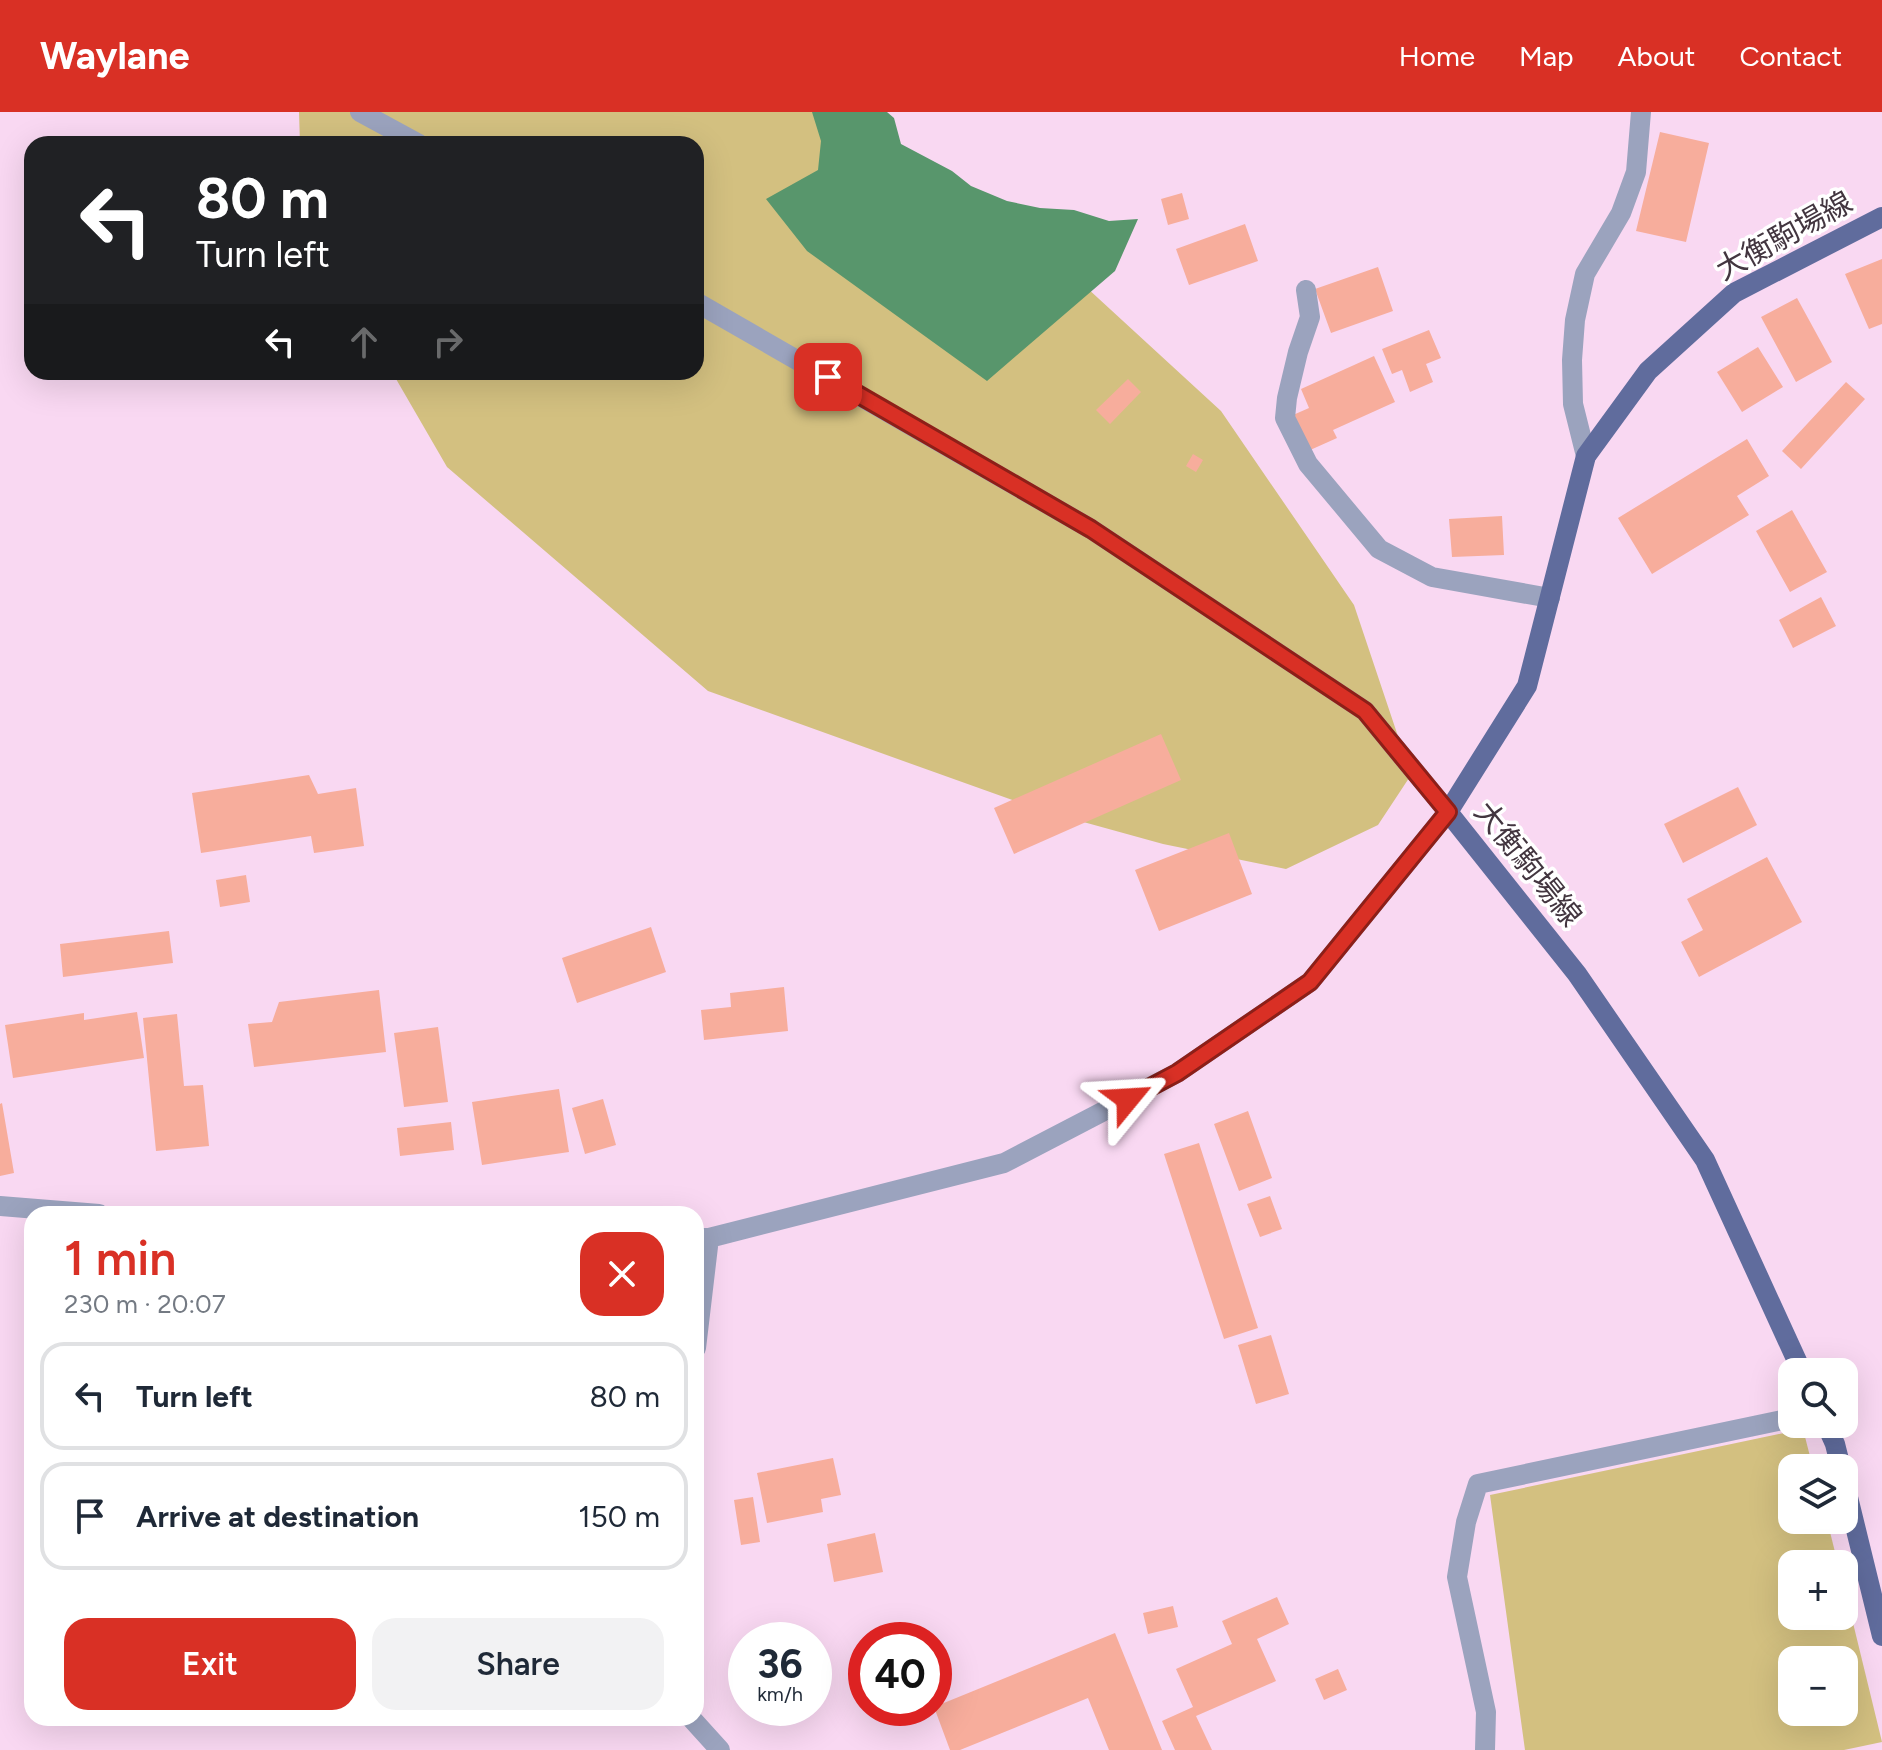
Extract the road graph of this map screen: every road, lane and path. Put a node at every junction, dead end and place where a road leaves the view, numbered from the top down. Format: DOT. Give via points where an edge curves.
graph roads {
  1 [pos="360,112"];
  2 [pos="1641,112"];
  3 [pos="404,136"];
  4 [pos="1882,217"];
  5 [pos="1306,290"];
  6 [pos="704,307"];
  7 [pos="1586,456"];
  8 [pos="1550,598"];
  9 [pos="1448,812"];
  10 [pos="0,1206"];
  11 [pos="24,1208"];
  12 [pos="704,1238"];
  13 [pos="1796,1358"];
  14 [pos="1778,1421"];
  15 [pos="1857,1534"];
  16 [pos="1882,1636"];
  17 [pos="698,1726"];
  18 [pos="720,1750"];
  19 [pos="1485,1750"];
  1 -- 3 [label="street"];
  2 -- 7 [label="street" via="1636,172 1621,213 1585,274 1575,320 1573,404"];
  4 -- 7 [label="main road, 大衡駒場線" via="1734,293 1648,371"];
  5 -- 8 [label="street" via="1310,317 1285,418 1308,464 1379,549 1432,577"];
  6 -- 9 [label="street" via="1091,529 1365,711"];
  7 -- 8 [label="main road, 大衡駒場線"];
  8 -- 9 [label="main road, 大衡駒場線" via="1527,686"];
  9 -- 12 [label="street" via="1310,982 1177,1073 1004,1163"];
  9 -- 13 [label="main road, 大衡駒場線" via="1577,974 1705,1160"];
  10 -- 11 [label="street"];
  14 -- 19 [label="street" via="1478,1484 1457,1577 1486,1712"];
  15 -- 16 [label="main road"];
  17 -- 18 [label="street"];
}
